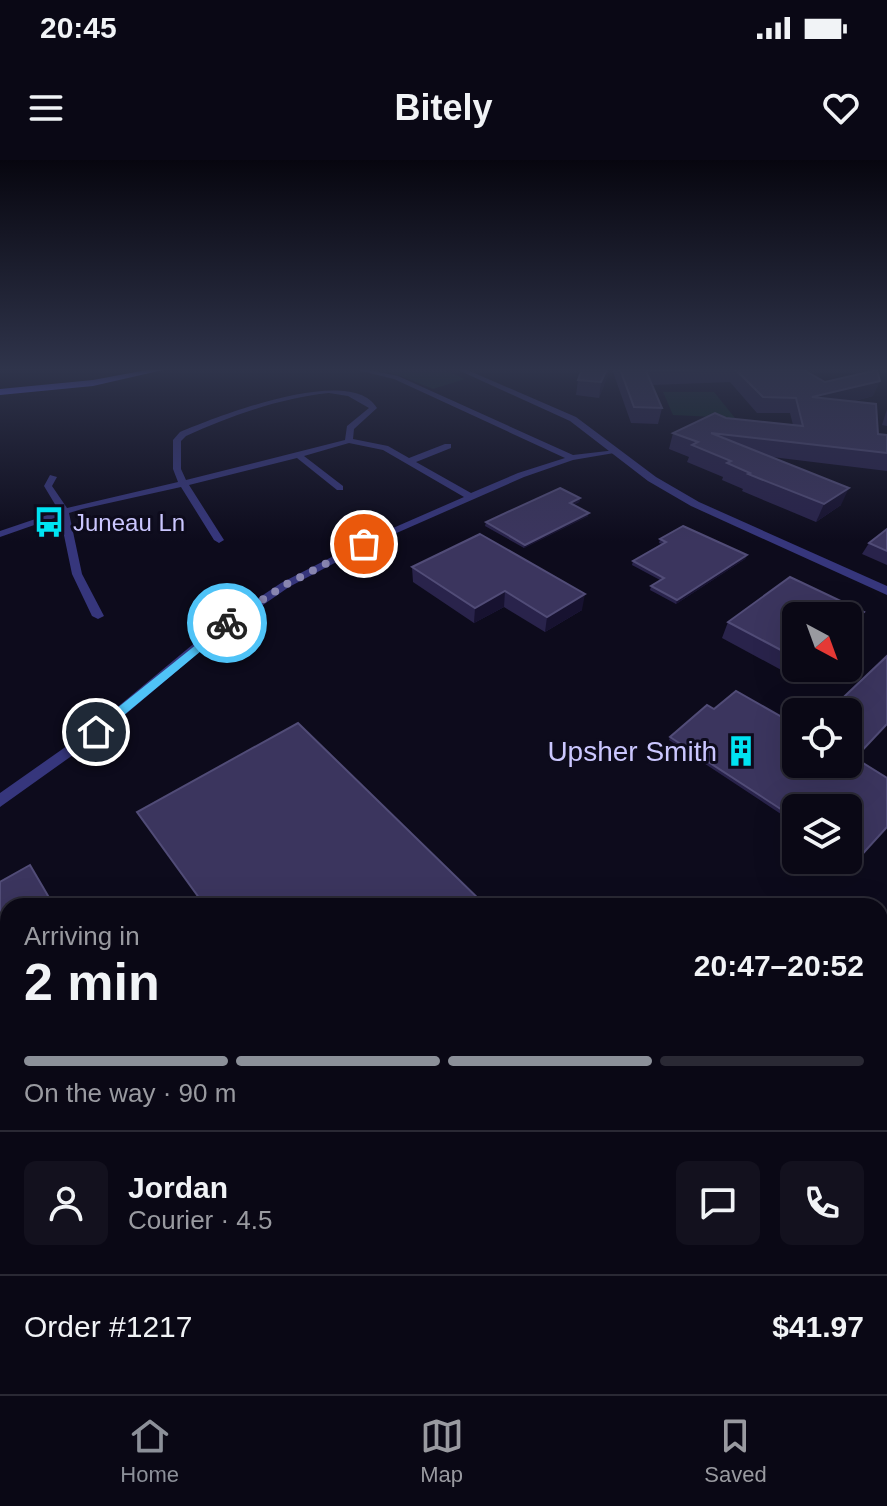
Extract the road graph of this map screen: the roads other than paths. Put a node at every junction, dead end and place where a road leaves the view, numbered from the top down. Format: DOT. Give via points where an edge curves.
graph roads {
  1 [pos="206,427"];
  2 [pos="352,427"];
  3 [pos="504,427"];
  4 [pos="581,427"];
  5 [pos="349,441"];
  6 [pos="448,446"];
  7 [pos="616,452"];
  8 [pos="297,454"];
  9 [pos="572,458"];
  10 [pos="408,462"];
  11 [pos="53,477"];
  12 [pos="183,483"];
  13 [pos="340,488"];
  14 [pos="471,497"];
  15 [pos="64,511"];
  16 [pos="0,534"];
  17 [pos="219,540"];
  18 [pos="887,591"];
  19 [pos="98,616"];
  20 [pos="0,801"];
  1 -- 12 [label="street" via="177,440 177,469"];
  2 -- 5 [label="street"];
  3 -- 9 [label="street"];
  4 -- 7 [label="street"];
  5 -- 8 [label="street"];
  5 -- 10 [label="street" via="374,444"];
  6 -- 10 [label="street"];
  7 -- 9 [label="street"];
  7 -- 18 [label="street" via="695,504"];
  8 -- 12 [label="street"];
  8 -- 13 [label="street"];
  9 -- 14 [label="street"];
  10 -- 14 [label="street"];
  11 -- 15 [label="street" via="48,486"];
  12 -- 15 [label="street"];
  12 -- 17 [label="street"];
  14 -- 20 [label="street" via="324,563 244,611 96,732"];
  15 -- 16 [label="street"];
  15 -- 19 [label="street" via="77,574"];
}
